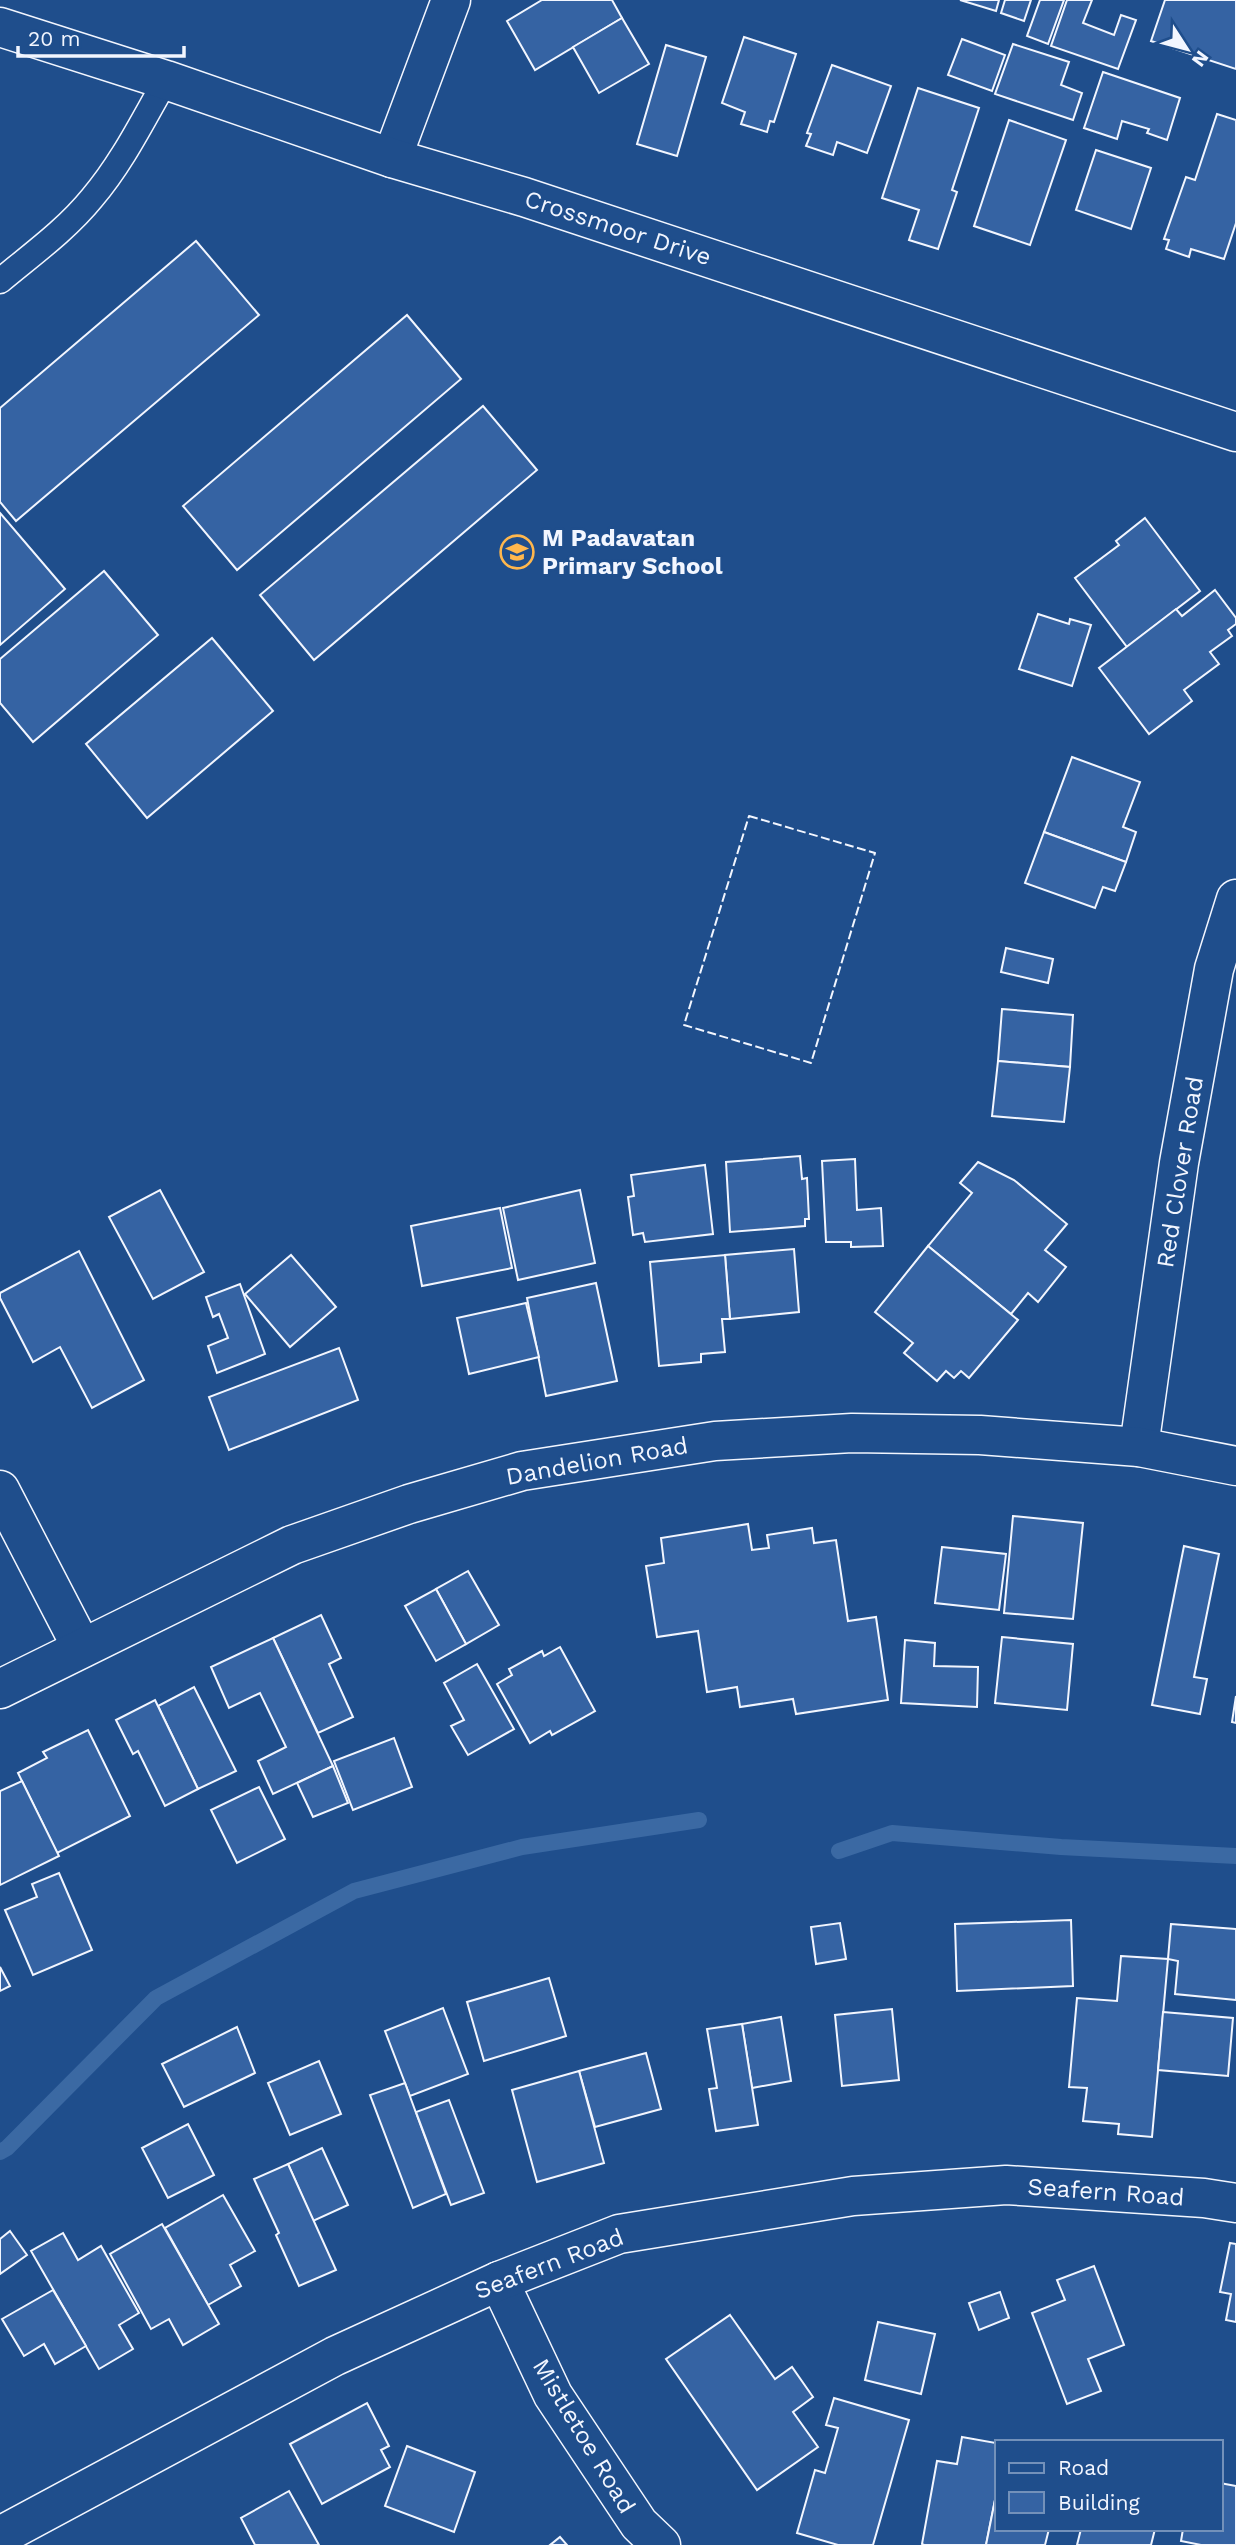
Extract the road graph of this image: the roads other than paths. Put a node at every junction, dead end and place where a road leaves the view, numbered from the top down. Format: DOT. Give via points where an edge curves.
graph roads {
  1 [pos="451,0"];
  2 [pos="0,27"];
  3 [pos="166,80"];
  4 [pos="392,158"];
  5 [pos="0,281"];
  6 [pos="1236,432"];
  7 [pos="1236,899"];
  8 [pos="1139,1447"];
  9 [pos="1236,1466"];
  10 [pos="0,1490"];
  11 [pos="82,1648"];
  12 [pos="0,1689"];
  13 [pos="1236,2203"];
  14 [pos="499,2281"];
  15 [pos="0,2536"];
  16 [pos="661,2545"];
  1 -- 4 [label="street"];
  2 -- 3 [label="street, Crossmoor Drive"];
  3 -- 4 [label="street, Crossmoor Drive"];
  3 -- 5 [label="lane" via="118,164 92,198"];
  4 -- 6 [label="street, Crossmoor Drive" via="524,197"];
  7 -- 8 [label="street, Red Clover Road" via="1214,969 1181,1150"];
  8 -- 9 [label="street, Dandelion Road"];
  8 -- 11 [label="street, Dandelion Road" via="980,1435 852,1433 715,1441 522,1471 292,1545"];
  10 -- 11 [label="street"];
  11 -- 12 [label="street, Dandelion Road"];
  13 -- 14 [label="street, Seafern Road" via="1006,2185 853,2196 619,2234"];
  14 -- 15 [label="street, Seafern Road" via="335,2356"];
  14 -- 16 [label="street, Mistletoe Road" via="553,2395 639,2524"];
}
